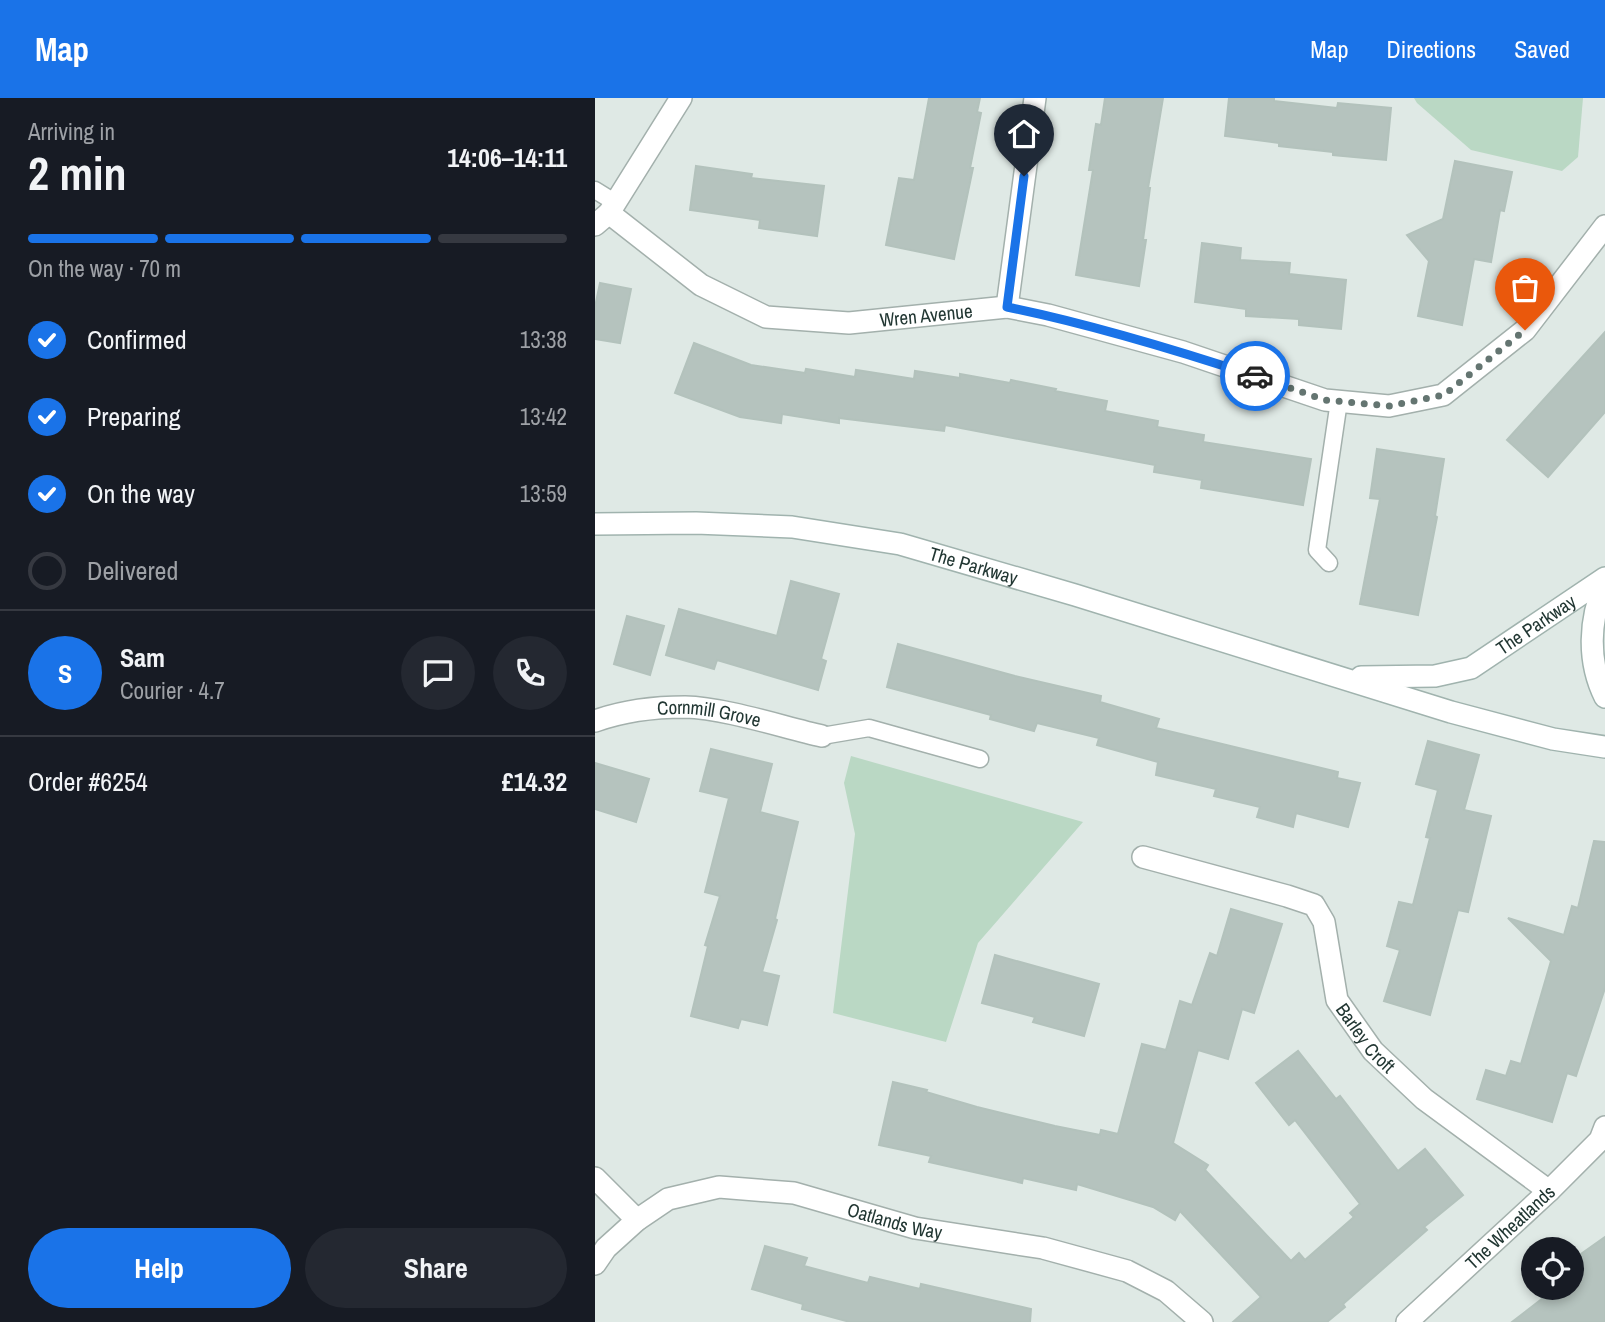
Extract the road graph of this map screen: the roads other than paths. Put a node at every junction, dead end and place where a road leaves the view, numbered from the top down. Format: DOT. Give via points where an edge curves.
graph roads {
  1 [pos="681,98"];
  2 [pos="1035,98"];
  3 [pos="595,190"];
  4 [pos="607,214"];
  5 [pos="1605,226"];
  6 [pos="1007,307"];
  7 [pos="1339,401"];
  8 [pos="595,524"];
  9 [pos="1329,563"];
  10 [pos="1605,580"];
  11 [pos="1341,678"];
  12 [pos="1605,697"];
  13 [pos="595,721"];
  14 [pos="822,736"];
  15 [pos="1605,747"];
  16 [pos="980,759"];
  17 [pos="1143,857"];
  18 [pos="1605,1127"];
  19 [pos="595,1178"];
  20 [pos="1549,1191"];
  21 [pos="637,1220"];
  22 [pos="595,1264"];
  23 [pos="1202,1322"];
  24 [pos="1407,1322"];
  1 -- 4 [label="street"];
  2 -- 6 [label="street"];
  3 -- 4 [label="lane"];
  4 -- 6 [label="street, Wren Avenue" via="701,285 767,317 849,323"];
  5 -- 7 [label="street, Wren Avenue" via="1525,330 1444,395 1389,406"];
  6 -- 7 [label="street, Wren Avenue" via="1183,352"];
  7 -- 9 [label="lane" via="1317,550"];
  8 -- 11 [label="street, The Parkway" via="792,527 900,544"];
  10 -- 11 [label="street, The Parkway" via="1471,668 1435,676"];
  10 -- 12 [label="street" via="1592,642"];
  11 -- 15 [label="street, The Parkway" via="1553,739"];
  13 -- 14 [label="street, Cornmill Grove" via="618,713 685,707"];
  14 -- 16 [label="lane" via="869,728"];
  17 -- 20 [label="street, Barley Croft" via="1314,905 1324,922 1337,1000 1373,1051 1424,1099"];
  18 -- 20 [label="street, The Wheatlands" via="1600,1140"];
  19 -- 21 [label="street"];
  20 -- 24 [label="street, The Wheatlands"];
  21 -- 22 [label="street, Oatlands Way"];
  21 -- 23 [label="street, Oatlands Way" via="669,1199 719,1187 794,1193 915,1228 1043,1248 1127,1271 1166,1292"];
}
